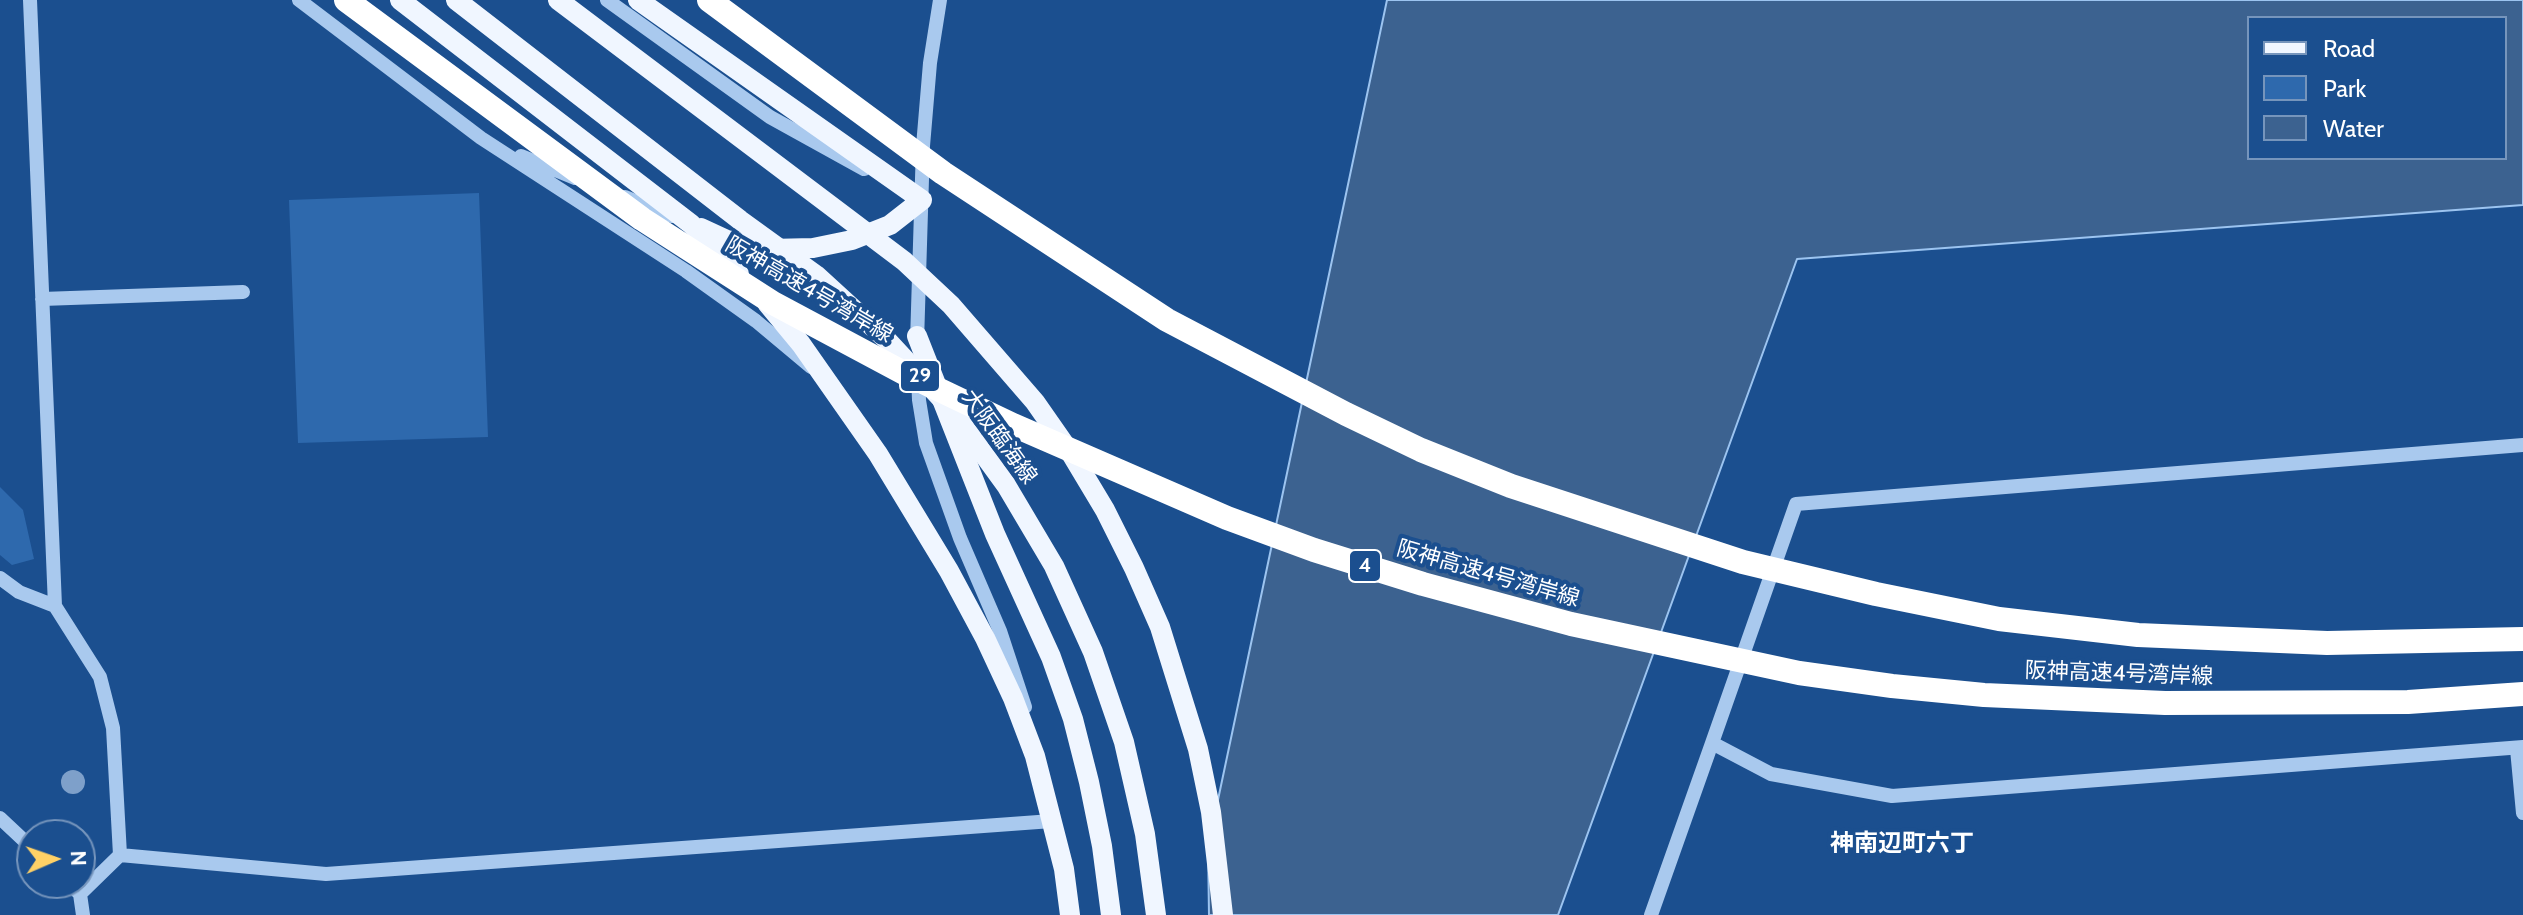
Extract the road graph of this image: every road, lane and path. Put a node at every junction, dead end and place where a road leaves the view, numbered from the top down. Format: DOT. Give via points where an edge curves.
graph roads {
  1 [pos="30,0"];
  2 [pos="299,0"];
  3 [pos="346,0"];
  4 [pos="400,0"];
  5 [pos="456,0"];
  6 [pos="558,0"];
  7 [pos="607,0"];
  8 [pos="638,0"];
  9 [pos="709,0"];
  10 [pos="940,0"];
  11 [pos="481,138"];
  12 [pos="922,200"];
  13 [pos="691,224"];
  14 [pos="243,292"];
  15 [pos="42,299"];
  16 [pos="917,336"];
  17 [pos="827,380"];
  18 [pos="2523,445"];
  19 [pos="0,578"];
  20 [pos="55,606"];
  21 [pos="2523,639"];
  22 [pos="2523,694"];
  23 [pos="1712,743"];
  24 [pos="2520,748"];
  25 [pos="2523,813"];
  26 [pos="0,818"];
  27 [pos="1052,821"];
  28 [pos="16,833"];
  29 [pos="120,855"];
  30 [pos="96,873"];
  31 [pos="1070,915"];
  32 [pos="1111,915"];
  33 [pos="1156,915"];
  34 [pos="1223,915"];
  35 [pos="1651,915"];
  1 -- 15 [label="street"];
  2 -- 11 [label="street"];
  3 -- 22 [label="highway, 阪神高速4号湾岸線 / 4, bridge" via="642,219 773,303 904,373 1104,466 1328,554 1615,635 1799,673 1892,686 2193,703 2408,702"];
  4 -- 13 [label="main road"];
  5 -- 33 [label="main road, 大阪臨海線 / 29, bridge" via="816,275 950,408 1054,566 1093,652 1124,742"];
  6 -- 34 [label="main road, bridge" via="904,261 951,305 1035,402 1105,510 1160,627 1198,749"];
  7 -- 12 [label="street" via="770,117"];
  8 -- 12 [label="main road"];
  9 -- 21 [label="highway, 阪神高速4号湾岸線, bridge" via="943,173 1167,320 1346,414 1511,486 1743,562 1999,619 2138,635 2327,643"];
  10 -- 12 [label="street" via="930,63"];
  11 -- 13 [label="street"];
  11 -- 17 [label="street" via="686,271"];
  12 -- 13 [label="main road" via="890,225 813,248 770,249 727,240"];
  12 -- 16 [label="street"];
  13 -- 17 [label="main road" via="779,316"];
  14 -- 15 [label="street"];
  15 -- 20 [label="street"];
  16 -- 27 [label="street" via="926,443 1017,679"];
  16 -- 32 [label="main road" via="1073,719 1092,795"];
  17 -- 27 [label="main road" via="878,454 985,638 1035,756"];
  18 -- 23 [label="street" via="1796,504"];
  19 -- 20 [label="street"];
  20 -- 29 [label="street" via="100,677 113,728"];
  23 -- 24 [label="street" via="1771,774 1892,796"];
  23 -- 35 [label="street"];
  24 -- 25 [label="street"];
  26 -- 28 [label="street"];
  27 -- 29 [label="street" via="326,874"];
  27 -- 31 [label="main road"];
  29 -- 30 [label="street"];
}
